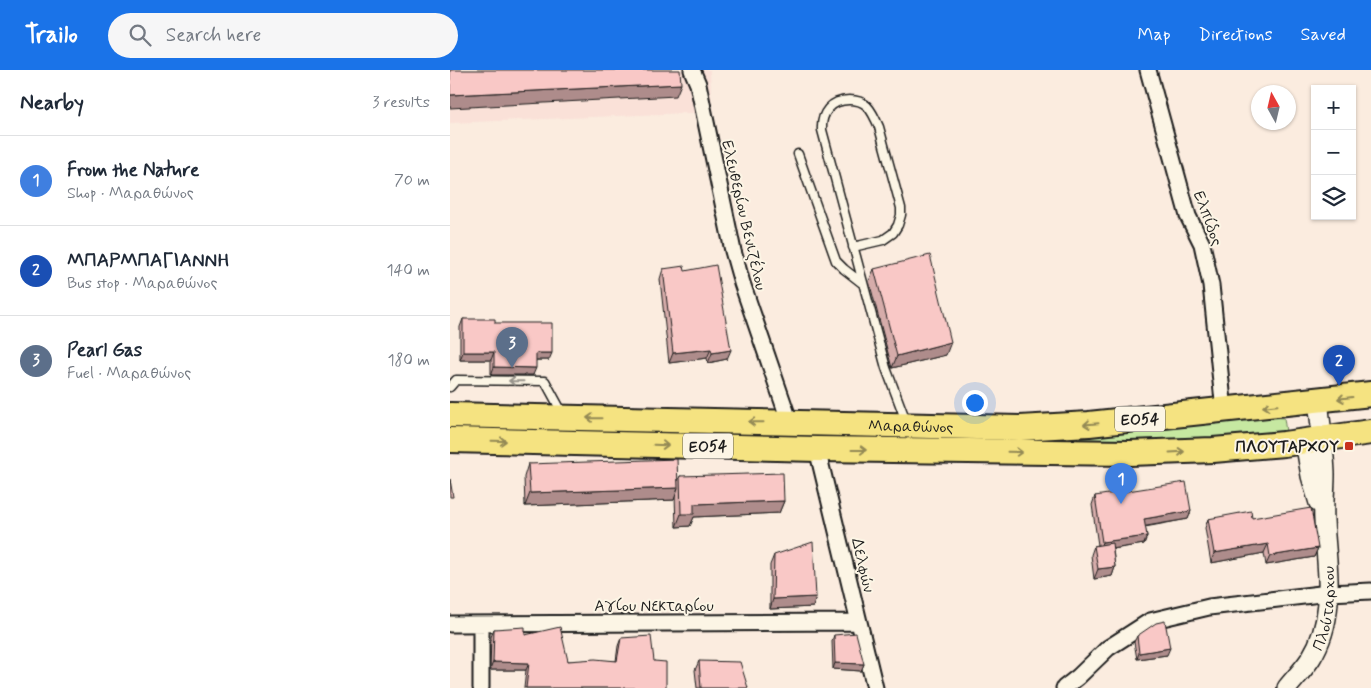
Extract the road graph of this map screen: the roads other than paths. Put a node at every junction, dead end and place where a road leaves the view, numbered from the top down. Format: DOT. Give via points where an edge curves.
graph roads {
  1 [pos="692,70"];
  2 [pos="1148,70"];
  3 [pos="798,154"];
  4 [pos="854,247"];
  5 [pos="862,283"];
  6 [pos="450,387"];
  7 [pos="1371,394"];
  8 [pos="1224,411"];
  9 [pos="450,415"];
  10 [pos="564,417"];
  11 [pos="1371,418"];
  12 [pos="790,423"];
  13 [pos="907,426"];
  14 [pos="1316,426"];
  15 [pos="1371,432"];
  16 [pos="450,440"];
  17 [pos="817,449"];
  18 [pos="1371,591"];
  19 [pos="1329,593"];
  20 [pos="859,622"];
  21 [pos="450,624"];
  22 [pos="480,624"];
  23 [pos="480,688"];
  24 [pos="875,688"];
  25 [pos="1064,688"];
  26 [pos="1287,688"];
  1 -- 12 [label="street, Ελευθερίου Βενιζέλου" via="698,84 733,251"];
  2 -- 8 [label="street, Ελπίδος" via="1188,216 1202,244 1211,285"];
  3 -- 5 [label="lane" via="836,261"];
  4 -- 4 [label="lane" via="822,130 827,110 842,100 856,100 866,105 879,126 901,208 898,226 893,233 883,240"];
  4 -- 5 [label="lane"];
  5 -- 13 [label="lane" via="886,368"];
  10 -- 6 [label="lane, one-way" via="544,381 456,380"];
  7 -- 14 [label="main road, Μαραθώνος / ΕΟ54, one-way"];
  8 -- 13 [label="main road, Μαραθώνος / ΕΟ54, one-way" via="1020,428"];
  14 -- 8 [label="main road, Μαραθώνος / ΕΟ54, one-way"];
  9 -- 10 [label="main road, Μαραθώνος / ΕΟ54"];
  12 -- 10 [label="main road, Μαραθώνος / ΕΟ54, one-way"];
  11 -- 14 [label="main road"];
  12 -- 13 [label="main road, Μαραθώνος / ΕΟ54"];
  14 -- 15 [label="main road, Μαραθώνος / ΕΟ54"];
  17 -- 14 [label="main road, Μαραθώνος / ΕΟ54, one-way" via="1130,454 1213,450"];
  14 -- 19 [label="street, Πλούταρχου" via="1325,472 1323,518"];
  16 -- 17 [label="main road, Μαραθώνος / ΕΟ54, one-way"];
  17 -- 20 [label="street, Δελφών"];
  18 -- 19 [label="street"];
  19 -- 25 [label="street" via="1209,607 1150,621 1108,648"];
  19 -- 26 [label="street, Πλούταρχου" via="1328,612 1319,641 1306,665"];
  20 -- 22 [label="street, Αγίου Νεκταρίου"];
  20 -- 24 [label="street, Δελφών"];
  21 -- 22 [label="street, Αγίου Νεκταρίου"];
  22 -- 23 [label="street"];
}
